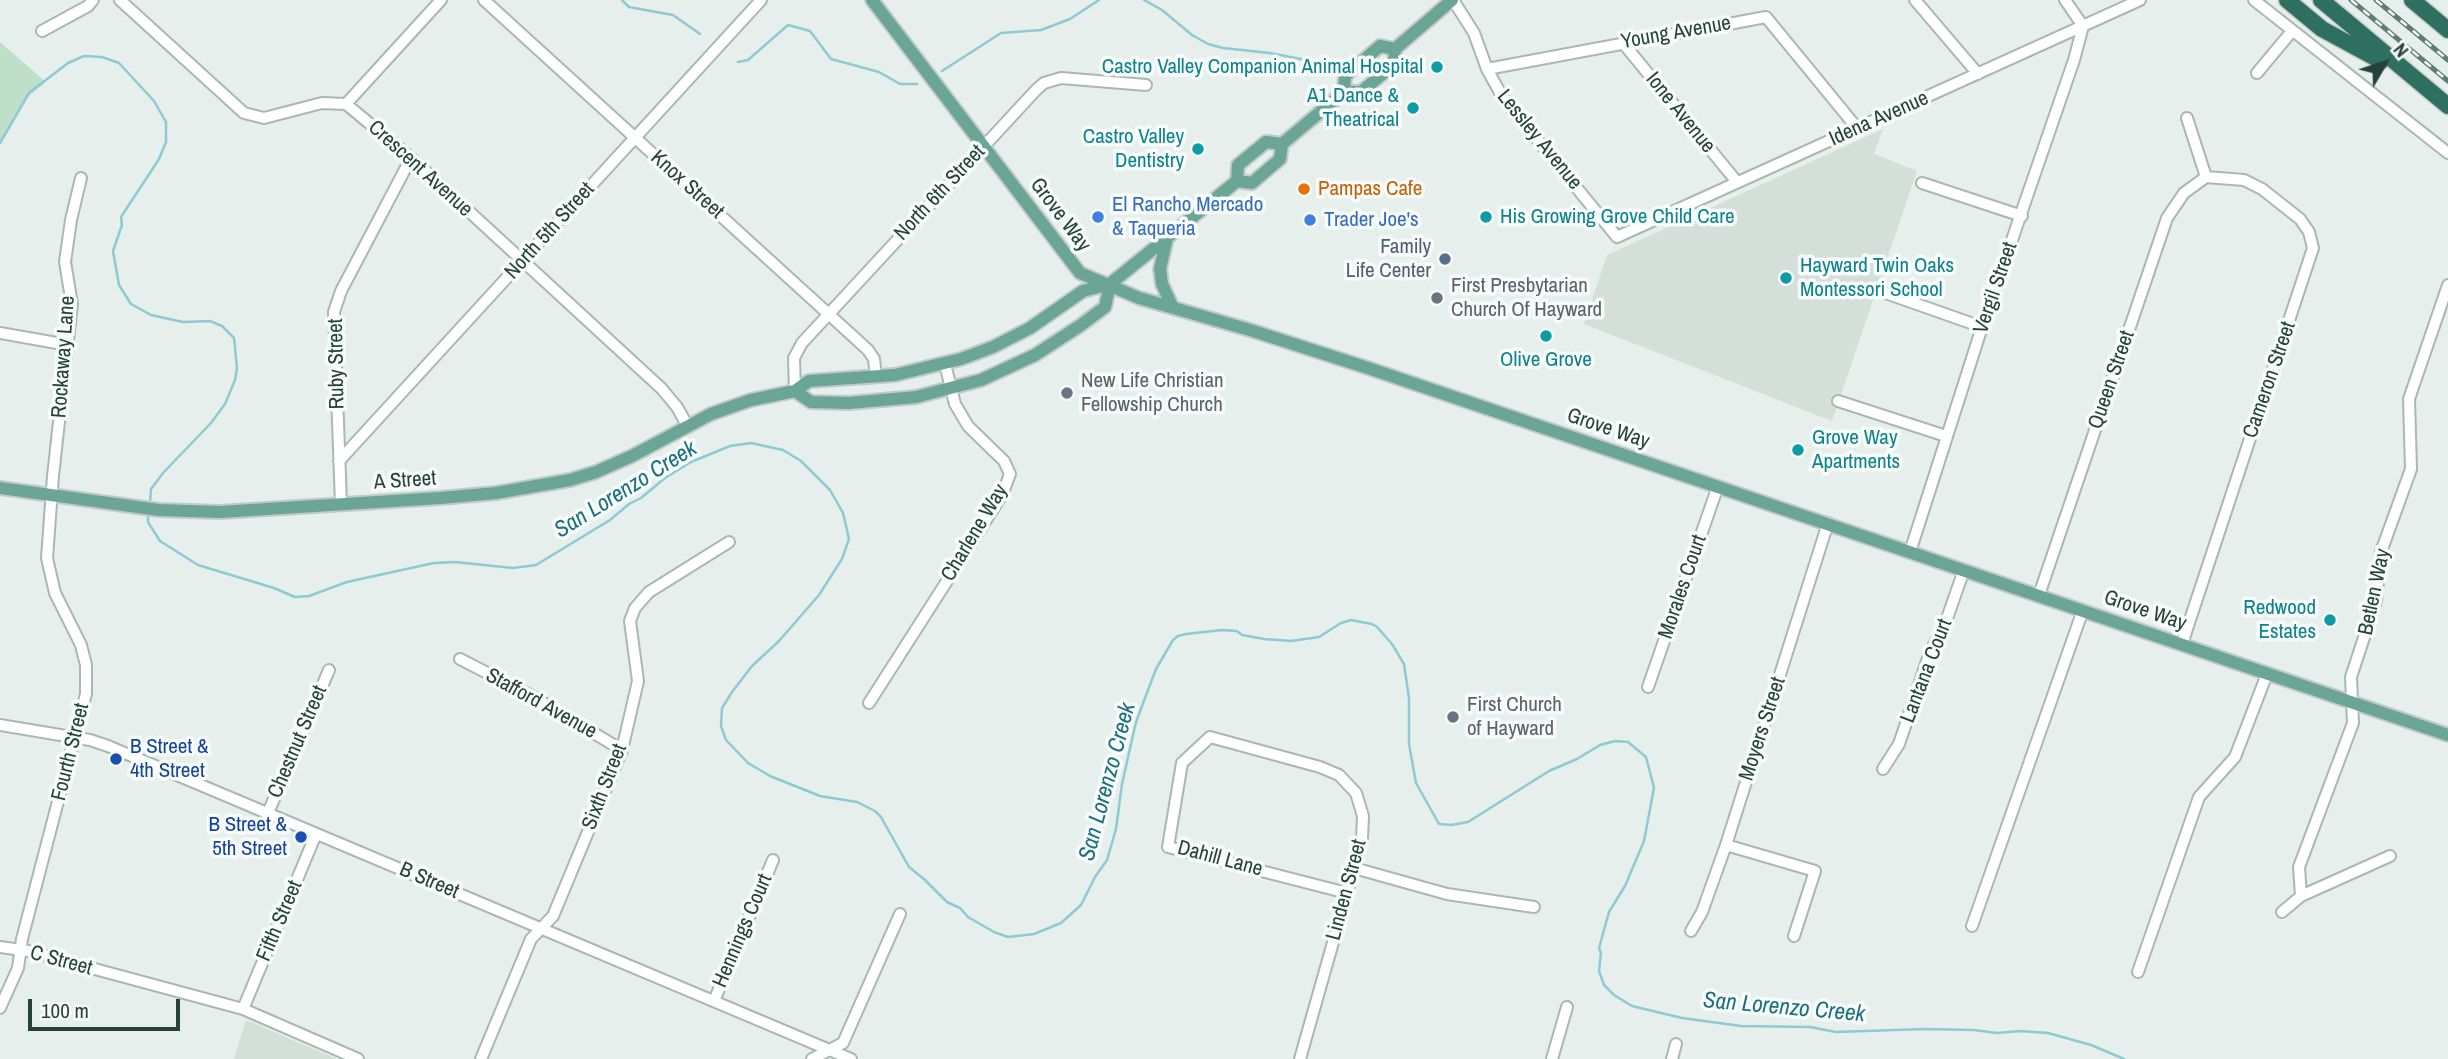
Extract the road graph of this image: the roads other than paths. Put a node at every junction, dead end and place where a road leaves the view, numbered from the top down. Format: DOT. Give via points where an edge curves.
graph roads {
  1 [pos="93,0"];
  2 [pos="120,0"];
  3 [pos="441,0"];
  4 [pos="484,0"];
  5 [pos="761,0"];
  6 [pos="872,0"];
  7 [pos="1452,0"];
  8 [pos="1916,0"];
  9 [pos="2065,0"];
  10 [pos="2140,0"];
  11 [pos="2254,0"];
  12 [pos="2287,0"];
  13 [pos="2321,0"];
  14 [pos="2412,0"];
  15 [pos="2083,26"];
  16 [pos="2448,30"];
  17 [pos="42,31"];
  18 [pos="2292,31"];
  19 [pos="1623,43"];
  20 [pos="1395,49"];
  21 [pos="1487,69"];
  22 [pos="2257,73"];
  23 [pos="1978,74"];
  24 [pos="2412,77"];
  25 [pos="1146,85"];
  26 [pos="1344,92"];
  27 [pos="346,104"];
  28 [pos="2448,106"];
  29 [pos="2188,118"];
  30 [pos="1857,128"];
  31 [pos="635,137"];
  32 [pos="1282,144"];
  33 [pos="983,146"];
  34 [pos="2448,153"];
  35 [pos="411,158"];
  36 [pos="2206,177"];
  37 [pos="81,178"];
  38 [pos="1237,181"];
  39 [pos="1737,182"];
  40 [pos="1922,183"];
  41 [pos="2022,216"];
  42 [pos="1617,237"];
  43 [pos="1167,238"];
  44 [pos="522,260"];
  45 [pos="1110,284"];
  46 [pos="2448,285"];
  47 [pos="1874,289"];
  48 [pos="1173,308"];
  49 [pos="829,314"];
  50 [pos="1982,327"];
  51 [pos="0,333"];
  52 [pos="68,345"];
  53 [pos="945,364"];
  54 [pos="876,377"];
  55 [pos="950,389"];
  56 [pos="795,391"];
  57 [pos="1838,401"];
  58 [pos="687,425"];
  59 [pos="1946,436"];
  60 [pos="339,461"];
  61 [pos="1718,486"];
  62 [pos="0,488"];
  63 [pos="53,495"];
  64 [pos="341,504"];
  65 [pos="1828,523"];
  66 [pos="729,542"];
  67 [pos="1910,552"];
  68 [pos="1964,570"];
  69 [pos="2039,596"];
  70 [pos="2083,610"];
  71 [pos="2182,644"];
  72 [pos="460,659"];
  73 [pos="329,670"];
  74 [pos="2267,674"];
  75 [pos="1648,687"];
  76 [pos="869,703"];
  77 [pos="2352,703"];
  78 [pos="0,725"];
  79 [pos="2448,735"];
  80 [pos="75,737"];
  81 [pos="1210,737"];
  82 [pos="622,750"];
  83 [pos="1883,769"];
  84 [pos="268,813"];
  85 [pos="316,834"];
  86 [pos="1726,845"];
  87 [pos="2390,856"];
  88 [pos="773,860"];
  89 [pos="1354,868"];
  90 [pos="1347,894"];
  91 [pos="2301,896"];
  92 [pos="1534,907"];
  93 [pos="2282,912"];
  94 [pos="900,914"];
  95 [pos="1972,926"];
  96 [pos="541,928"];
  97 [pos="1691,931"];
  98 [pos="1794,936"];
  99 [pos="0,947"];
  100 [pos="20,950"];
  101 [pos="2137,972"];
  102 [pos="5,991"];
  103 [pos="714,1001"];
  104 [pos="1567,1007"];
  105 [pos="0,1008"];
  106 [pos="243,1009"];
  107 [pos="1676,1044"];
  108 [pos="829,1050"];
  109 [pos="358,1059"];
  110 [pos="481,1059"];
  111 [pos="812,1059"];
  112 [pos="851,1059"];
  113 [pos="1300,1059"];
  114 [pos="1552,1059"];
  115 [pos="1672,1059"];
  1 -- 17 [label="street"];
  2 -- 27 [label="street" via="244,113 264,118 322,103"];
  3 -- 27 [label="street"];
  4 -- 31 [label="street, Knox Street"];
  5 -- 31 [label="street, North 5th Street"];
  6 -- 33 [label="main road, Grove Way"];
  7 -- 20 [label="main road"];
  7 -- 21 [label="street, Lessley Avenue" via="1474,33"];
  8 -- 23 [label="street"];
  9 -- 15 [label="street"];
  10 -- 15 [label="street, Idena Avenue"];
  11 -- 18 [label="street"];
  12 -- 24 [label="highway" via="2322,29"];
  13 -- 24 [label="highway"];
  14 -- 16 [label="highway"];
  15 -- 23 [label="street, Idena Avenue"];
  15 -- 41 [label="street, Vergil Street"];
  18 -- 22 [label="street"];
  18 -- 34 [label="street"];
  19 -- 21 [label="street, Young Avenue"];
  19 -- 30 [label="street, Young Avenue" via="1766,17"];
  19 -- 39 [label="street, Ione Avenue"];
  20 -- 26 [label="main road" via="1394,64 1380,76 1361,92"];
  20 -- 26 [label="main road" via="1380,46 1345,76"];
  21 -- 42 [label="street, Lessley Avenue" via="1503,98"];
  23 -- 30 [label="street, Idena Avenue"];
  24 -- 28 [label="highway"];
  25 -- 33 [label="street, North 6th Street" via="1052,79"];
  26 -- 32 [label="main road"];
  27 -- 35 [label="street, Crescent Avenue"];
  29 -- 36 [label="street"];
  30 -- 39 [label="street, Idena Avenue"];
  31 -- 44 [label="street, North 5th Street"];
  31 -- 49 [label="street, Knox Street"];
  32 -- 38 [label="main road" via="1280,159 1252,183"];
  32 -- 38 [label="main road" via="1266,142 1238,165"];
  33 -- 45 [label="main road, Grove Way" via="1080,272"];
  33 -- 49 [label="street, North 6th Street"];
  35 -- 44 [label="street, Crescent Avenue"];
  35 -- 60 [label="street, Ruby Street" via="334,312"];
  36 -- 69 [label="street, Queen Street" via="2184,193 2167,218"];
  36 -- 71 [label="street, Cameron Street" via="2244,180 2262,189 2300,219 2313,248"];
  37 -- 52 [label="street, Rockaway Lane" via="65,262 72,304"];
  38 -- 43 [label="main road"];
  39 -- 42 [label="street, Idena Avenue"];
  40 -- 41 [label="street"];
  41 -- 50 [label="street, Vergil Street"];
  43 -- 45 [label="main road"];
  43 -- 48 [label="main road" via="1160,270"];
  44 -- 58 [label="street, Crescent Avenue" via="661,388"];
  44 -- 60 [label="street, North 5th Street"];
  45 -- 48 [label="main road, Grove Way"];
  45 -- 53 [label="main road, A Street" via="1083,291 1010,339"];
  45 -- 55 [label="main road" via="1105,307 1050,346 1004,371"];
  46 -- 77 [label="street, Betlen Way" via="2409,399 2410,469 2381,552 2376,601 2351,677"];
  47 -- 50 [label="street"];
  48 -- 61 [label="main road, Grove Way"];
  49 -- 54 [label="street, Knox Street" via="868,350"];
  49 -- 56 [label="street, North 6th Street" via="796,351"];
  50 -- 59 [label="street, Vergil Street"];
  51 -- 52 [label="street"];
  52 -- 63 [label="street, Rockaway Lane"];
  53 -- 54 [label="main road, A Street"];
  53 -- 55 [label="street, Charlene Way"];
  54 -- 56 [label="main road, A Street" via="809,381"];
  55 -- 56 [label="main road" via="849,404 811,402"];
  55 -- 76 [label="street, Charlene Way" via="968,426 1004,461 1010,474 1002,495"];
  56 -- 58 [label="main road, A Street" via="728,407"];
  57 -- 59 [label="street"];
  58 -- 64 [label="main road, A Street" via="625,460 570,480 496,493"];
  59 -- 67 [label="street, Vergil Street"];
  60 -- 64 [label="street, Ruby Street"];
  61 -- 65 [label="main road, Grove Way"];
  61 -- 75 [label="street, Morales Court"];
  62 -- 63 [label="main road, A Street"];
  63 -- 64 [label="main road, A Street" via="159,510 220,512"];
  63 -- 80 [label="street, Fourth Street" via="48,566 86,665 86,694"];
  65 -- 67 [label="main road, Grove Way"];
  65 -- 86 [label="street, Moyers Street"];
  66 -- 82 [label="street, Sixth Street" via="649,592 635,608 630,621 638,681"];
  67 -- 68 [label="main road, Grove Way"];
  68 -- 69 [label="main road, Grove Way"];
  68 -- 83 [label="street, Lantana Court" via="1899,744"];
  69 -- 70 [label="main road, Grove Way"];
  70 -- 71 [label="main road, Grove Way"];
  70 -- 95 [label="street"];
  71 -- 74 [label="main road, Grove Way"];
  72 -- 82 [label="street, Stafford Avenue"];
  73 -- 84 [label="street, Chestnut Street"];
  74 -- 77 [label="main road, Grove Way"];
  74 -- 101 [label="street" via="2235,757 2199,797"];
  77 -- 79 [label="main road, Grove Way"];
  77 -- 91 [label="street, Betlen Way" via="2353,723 2299,867"];
  78 -- 80 [label="street, B Street"];
  80 -- 84 [label="street, B Street" via="124,752"];
  80 -- 100 [label="street, Fourth Street"];
  81 -- 89 [label="street, Linden Street" via="1339,775 1356,793 1363,816"];
  81 -- 90 [label="street, Dahill Lane" via="1182,763 1168,848"];
  82 -- 96 [label="street, Sixth Street" via="553,916"];
  84 -- 85 [label="street, B Street"];
  85 -- 96 [label="street, B Street"];
  85 -- 106 [label="street, Fifth Street"];
  86 -- 97 [label="street, Moyers Street"];
  86 -- 98 [label="street" via="1815,871"];
  87 -- 91 [label="street"];
  88 -- 103 [label="street, Hennings Court"];
  89 -- 90 [label="street, Linden Street"];
  89 -- 92 [label="street" via="1447,894"];
  90 -- 113 [label="street, Linden Street"];
  91 -- 93 [label="street"];
  94 -- 108 [label="street" via="843,1043"];
  96 -- 103 [label="street, B Street"];
  96 -- 110 [label="street, Sixth Street" via="531,939"];
  99 -- 100 [label="street, C Street"];
  100 -- 102 [label="street, Fourth Street" via="18,968"];
  100 -- 106 [label="street, C Street"];
  102 -- 105 [label="street, Fourth Street"];
  103 -- 108 [label="street, B Street"];
  104 -- 114 [label="street"];
  106 -- 109 [label="street, C Street"];
  107 -- 115 [label="street"];
  108 -- 111 [label="street"];
  108 -- 112 [label="street, B Street"];
}
